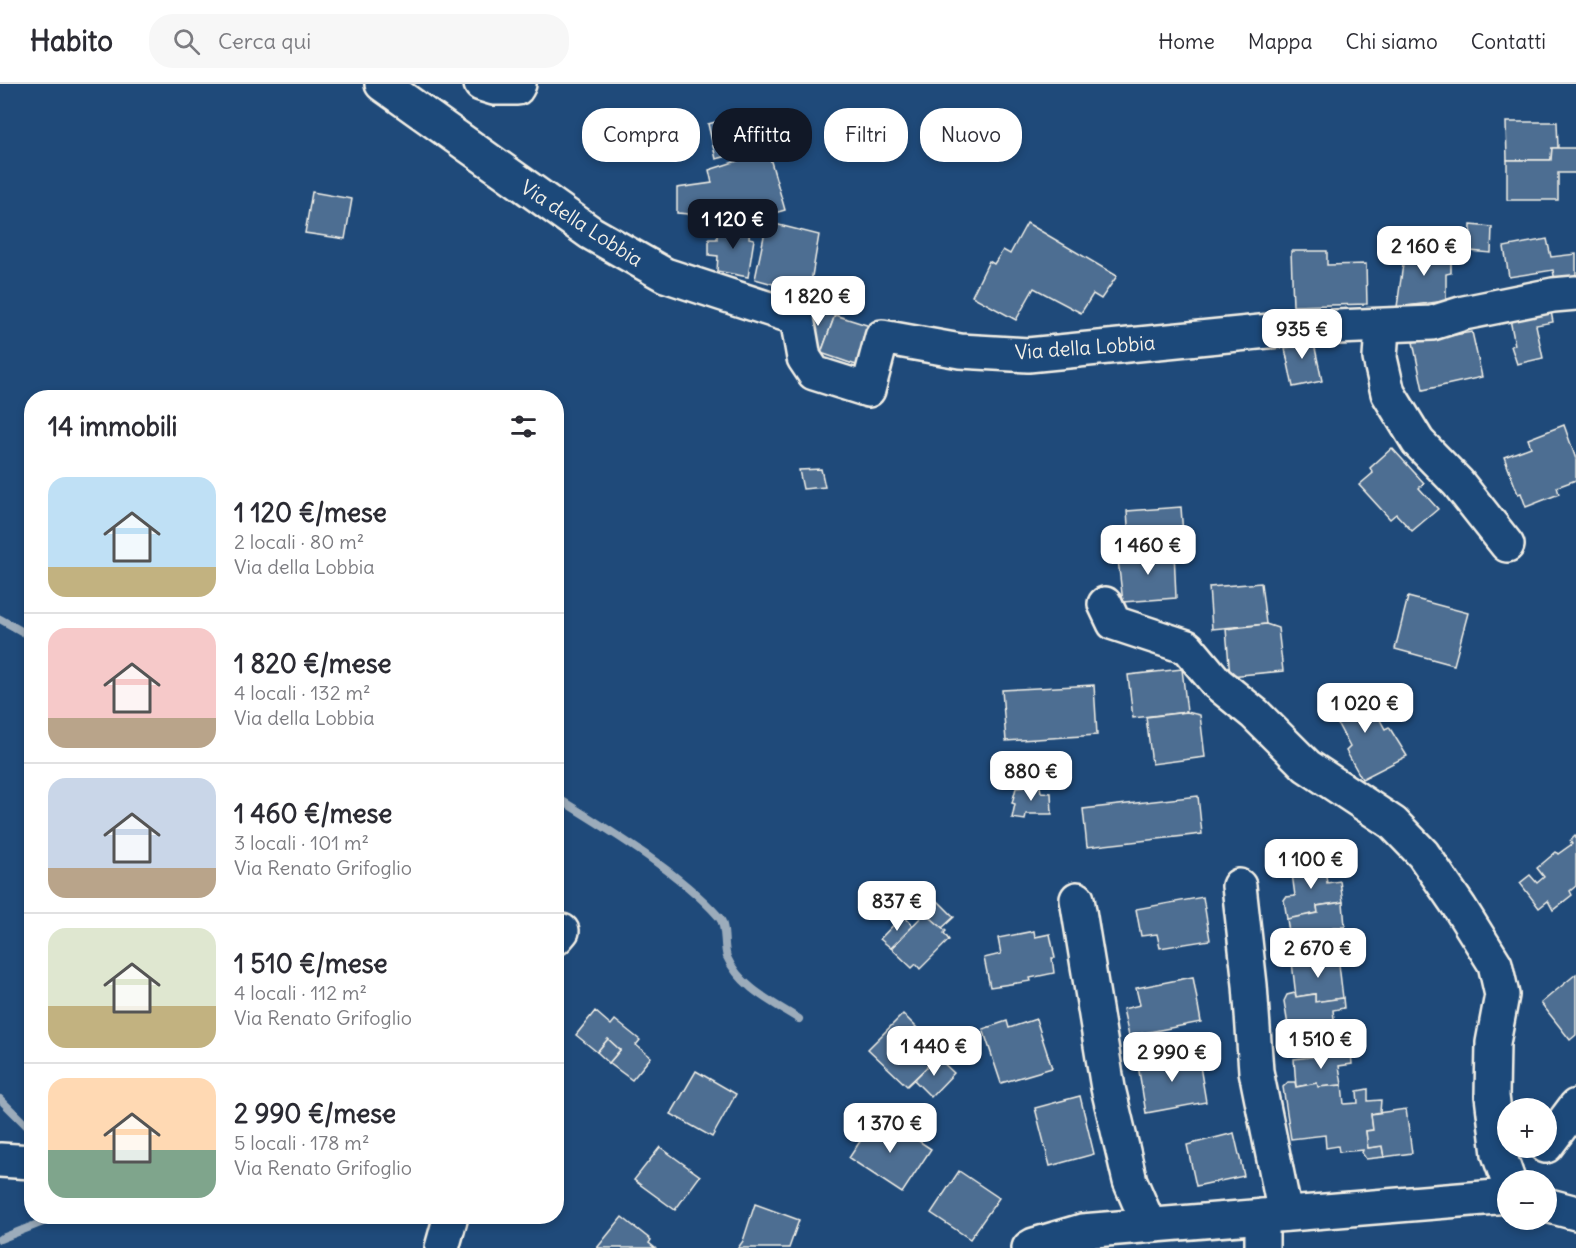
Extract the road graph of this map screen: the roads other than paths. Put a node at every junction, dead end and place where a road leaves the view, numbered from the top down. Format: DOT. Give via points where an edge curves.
graph roads {
  1 [pos="382,84"];
  2 [pos="481,84"];
  3 [pos="519,84"];
  4 [pos="1576,292"];
  5 [pos="1382,327"];
  6 [pos="1507,545"];
  7 [pos="1105,604"];
  8 [pos="1239,886"];
  9 [pos="1077,899"];
  10 [pos="1576,1106"];
  11 [pos="1557,1132"];
  12 [pos="0,1160"];
  13 [pos="24,1162"];
  14 [pos="1505,1170"];
  15 [pos="1497,1197"];
  16 [pos="1557,1208"];
  17 [pos="1576,1213"];
  18 [pos="1273,1215"];
  19 [pos="449,1224"];
  20 [pos="1149,1225"];
  21 [pos="442,1248"];
  22 [pos="1029,1248"];
  23 [pos="1262,1248"];
  1 -- 5 [label="street, Via della Lobbia" via="591,233 637,260 665,275 796,318 804,358 814,373 868,390 882,337 960,351 1028,355 1289,329"];
  2 -- 3 [label="street" via="517,88"];
  4 -- 5 [label="street, Via della Lobbia" via="1464,313 1432,323"];
  5 -- 6 [label="street" via="1380,358 1388,393 1418,442 1458,483"];
  7 -- 14 [label="street" via="1114,622 1187,647 1216,682 1307,766 1393,823 1423,854 1495,964 1502,995 1493,1043 1492,1096"];
  8 -- 18 [label="street"];
  9 -- 20 [label="street" via="1108,1088 1130,1181"];
  10 -- 11 [label="street"];
  12 -- 13 [label="street"];
  15 -- 18 [label="street"];
  16 -- 17 [label="street"];
  18 -- 20 [label="street"];
  18 -- 23 [label="street"];
  19 -- 21 [label="street"];
  20 -- 22 [label="street" via="1082,1231"];
}
